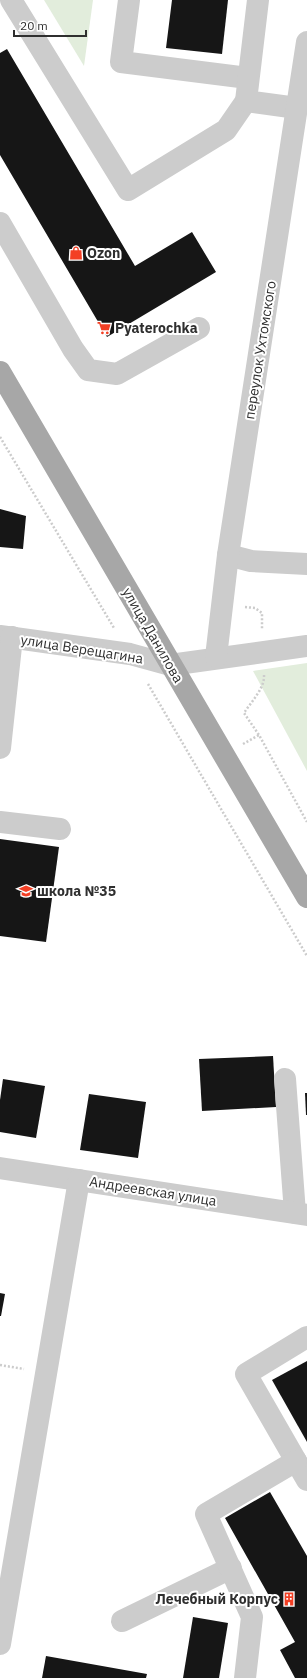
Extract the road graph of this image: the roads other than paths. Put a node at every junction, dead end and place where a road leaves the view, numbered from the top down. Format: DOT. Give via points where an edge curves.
graph roads {
  1 [pos="11,0"];
  2 [pos="128,0"];
  3 [pos="258,0"];
  4 [pos="307,42"];
  5 [pos="248,78"];
  6 [pos="246,101"];
  7 [pos="297,108"];
  8 [pos="0,223"];
  9 [pos="199,328"];
  10 [pos="0,372"];
  11 [pos="228,555"];
  12 [pos="307,564"];
  13 [pos="6,636"];
  14 [pos="307,646"];
  15 [pos="216,658"];
  16 [pos="170,665"];
  17 [pos="0,748"];
  18 [pos="0,822"];
  19 [pos="60,829"];
  20 [pos="307,897"];
  21 [pos="285,1079"];
  22 [pos="0,1168"];
  23 [pos="79,1180"];
  24 [pos="301,1214"];
  25 [pos="307,1337"];
  26 [pos="296,1461"];
  27 [pos="307,1480"];
  28 [pos="231,1568"];
  29 [pos="122,1621"];
  30 [pos="0,1644"];
  31 [pos="245,1678"];
  1 -- 6 [label="street" via="128,190 226,130"];
  2 -- 5 [label="street" via="121,62"];
  3 -- 5 [label="street"];
  4 -- 7 [label="street, переулок Ухтомского"];
  5 -- 6 [label="street"];
  6 -- 7 [label="street"];
  7 -- 11 [label="street, переулок Ухтомского"];
  8 -- 9 [label="street" via="73,349 88,370 117,374"];
  10 -- 16 [label="main road, улица Данилова"];
  11 -- 12 [label="street" via="251,561"];
  11 -- 15 [label="street, переулок Ухтомского"];
  13 -- 16 [label="street, улица Верещагина" via="130,654"];
  13 -- 17 [label="street"];
  14 -- 15 [label="street, улица Верещагина"];
  15 -- 16 [label="street, улица Верещагина"];
  16 -- 20 [label="main road, улица Данилова"];
  18 -- 19 [label="street"];
  21 -- 24 [label="street"];
  22 -- 23 [label="street, Андреевская улица"];
  23 -- 24 [label="street, Андреевская улица"];
  23 -- 30 [label="street"];
  25 -- 26 [label="street" via="246,1374"];
  26 -- 27 [label="street"];
  26 -- 28 [label="street" via="206,1514"];
  28 -- 29 [label="street"];
  28 -- 31 [label="street" via="252,1617"];
}
